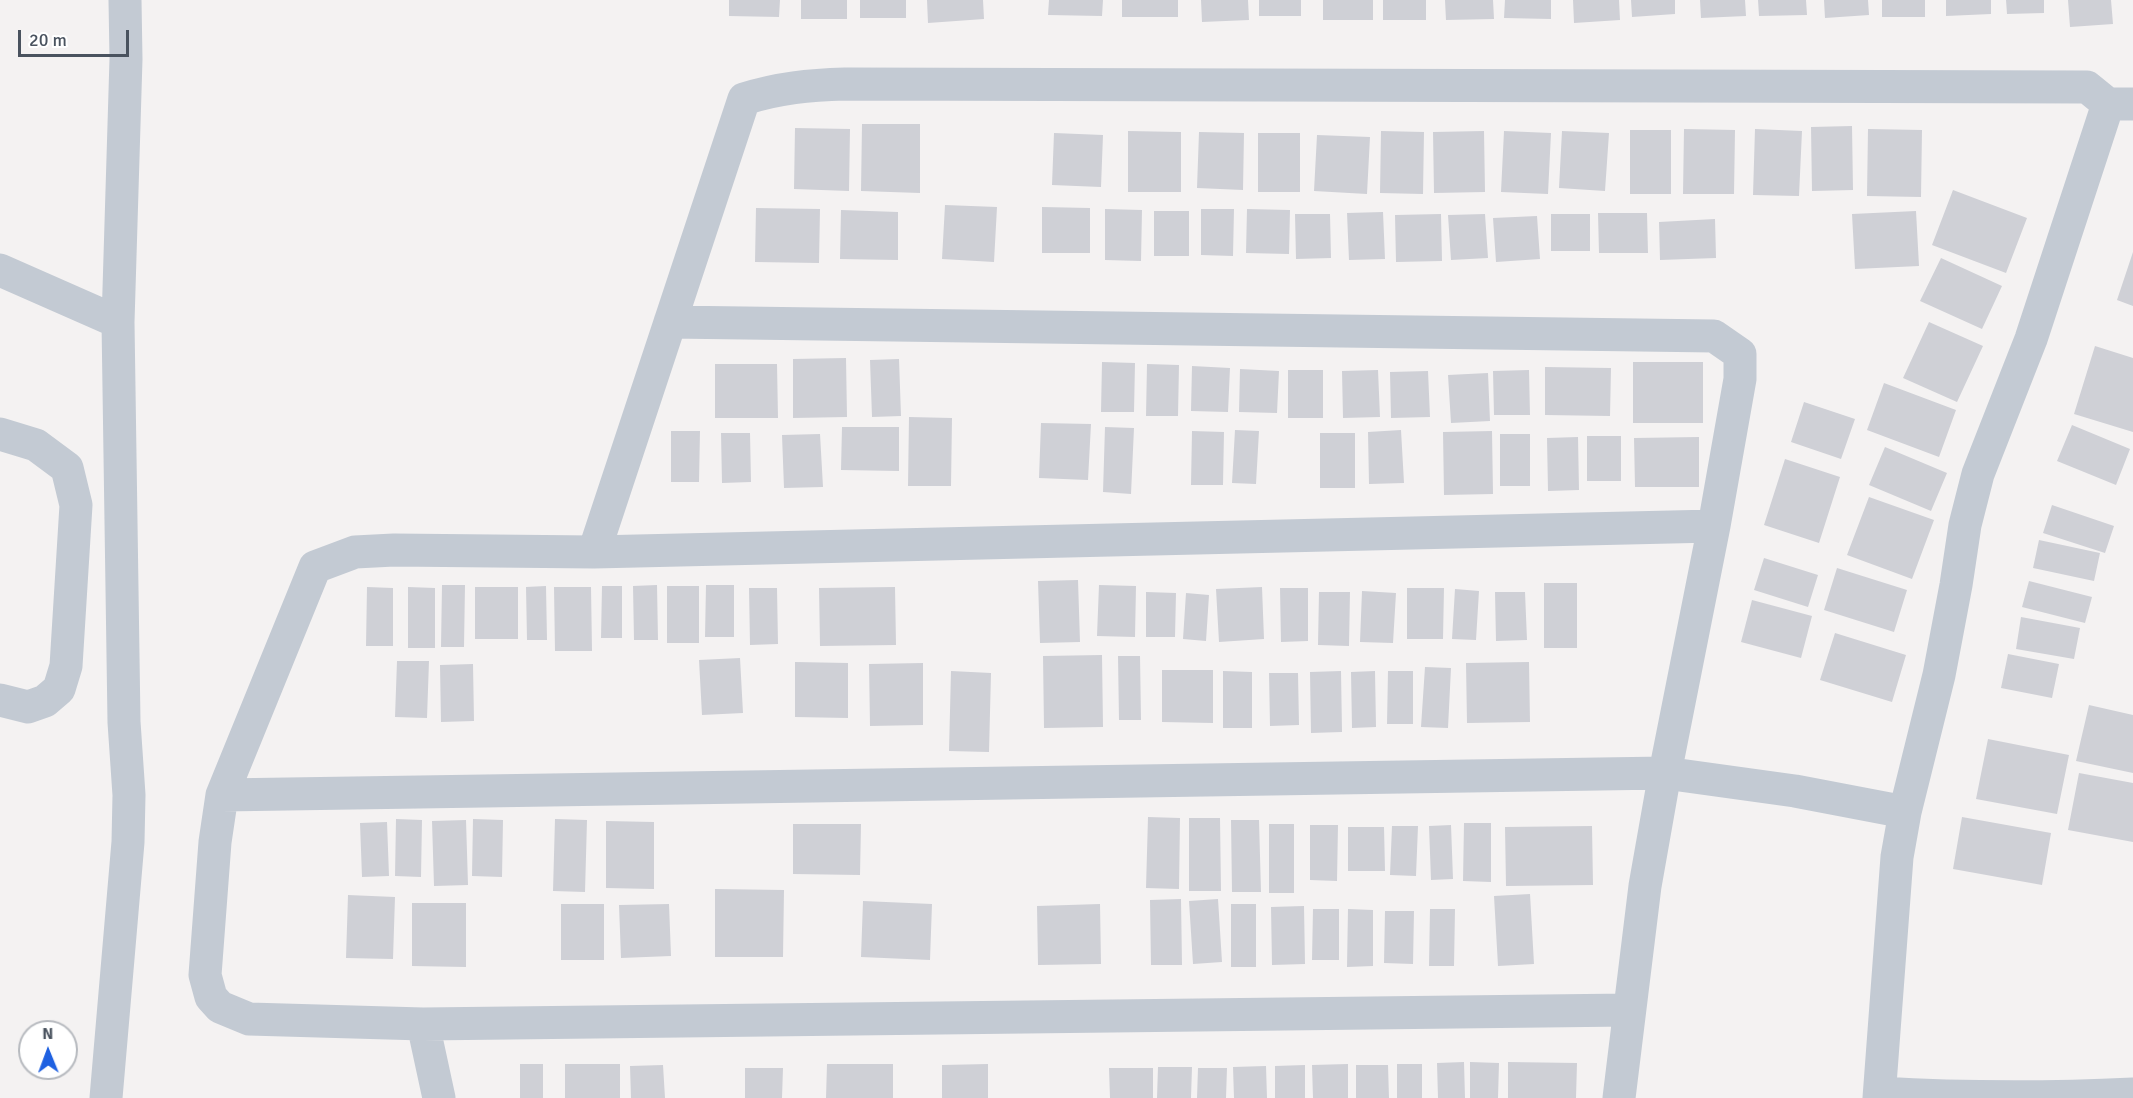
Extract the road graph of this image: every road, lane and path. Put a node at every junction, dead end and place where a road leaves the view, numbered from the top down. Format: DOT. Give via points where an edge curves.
graph roads {
  1 [pos="125,0"];
  2 [pos="2121,104"];
  3 [pos="0,270"];
  4 [pos="118,322"];
  5 [pos="670,322"];
  6 [pos="0,434"];
  7 [pos="1714,526"];
  8 [pos="594,552"];
  9 [pos="0,700"];
  10 [pos="1665,773"];
  11 [pos="222,795"];
  12 [pos="1905,812"];
  13 [pos="1629,1010"];
  14 [pos="423,1024"];
  15 [pos="2133,1094"];
  16 [pos="1879,1096"];
  17 [pos="106,1098"];
  18 [pos="439,1098"];
  19 [pos="1619,1098"];
  1 -- 4 [label="street"];
  2 -- 5 [label="street" via="2087,87 804,85 744,99"];
  2 -- 12 [label="street" via="1978,474 1933,702"];
  3 -- 4 [label="street"];
  4 -- 17 [label="street" via="124,722 129,795"];
  5 -- 7 [label="street" via="1714,336 1740,354 1740,379"];
  5 -- 8 [label="street"];
  6 -- 9 [label="street" via="36,445 67,468 76,505 66,666 59,689 45,701 28,707"];
  7 -- 8 [label="street"];
  7 -- 10 [label="street"];
  8 -- 11 [label="street" via="355,552 315,567"];
  10 -- 11 [label="street"];
  10 -- 12 [label="street" via="1795,791"];
  10 -- 13 [label="street"];
  11 -- 14 [label="street" via="205,975 211,998 220,1007 249,1019"];
  12 -- 16 [label="street" via="1897,857"];
  13 -- 14 [label="street"];
  13 -- 19 [label="street"];
  14 -- 18 [label="street"];
  15 -- 16 [label="street"];
}
